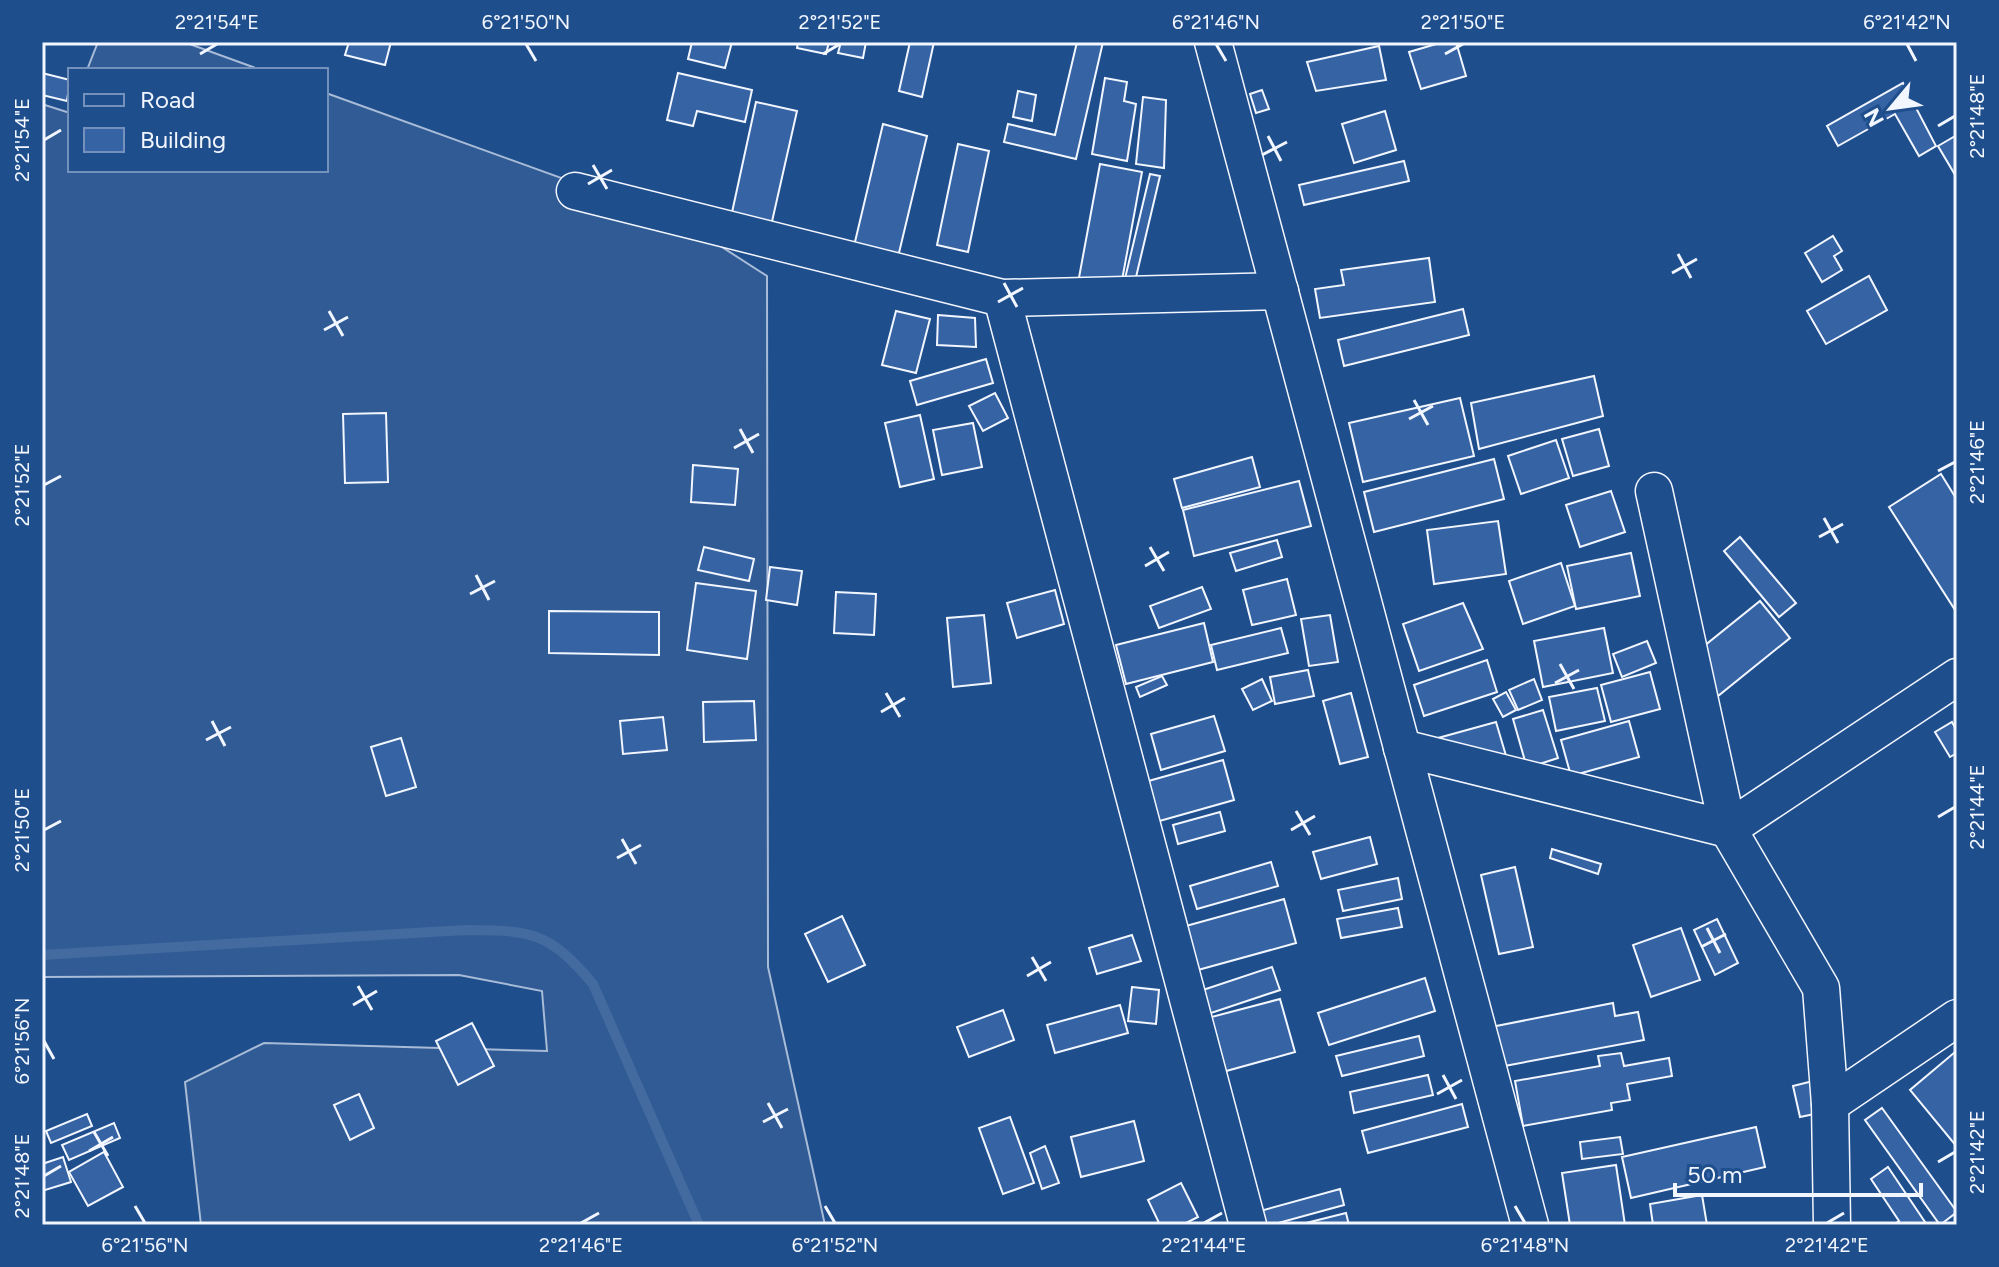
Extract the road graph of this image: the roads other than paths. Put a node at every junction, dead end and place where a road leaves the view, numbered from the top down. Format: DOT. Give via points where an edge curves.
graph roads {
  1 [pos="1213,42"];
  2 [pos="575,191"];
  3 [pos="1280,291"];
  4 [pos="1002,298"];
  5 [pos="1654,491"];
  6 [pos="1957,677"];
  7 [pos="1402,748"];
  8 [pos="1728,829"];
  9 [pos="1957,1018"];
  10 [pos="1830,1104"];
  11 [pos="1248,1225"];
  12 [pos="1530,1225"];
  13 [pos="1832,1225"];
  1 -- 3 [label="street"];
  2 -- 4 [label="street"];
  3 -- 4 [label="street"];
  3 -- 7 [label="street"];
  4 -- 11 [label="street"];
  5 -- 8 [label="street"];
  6 -- 8 [label="street"];
  7 -- 8 [label="street"];
  7 -- 12 [label="street"];
  8 -- 10 [label="street" via="1821,988"];
  9 -- 10 [label="street"];
  10 -- 13 [label="street"];
}
